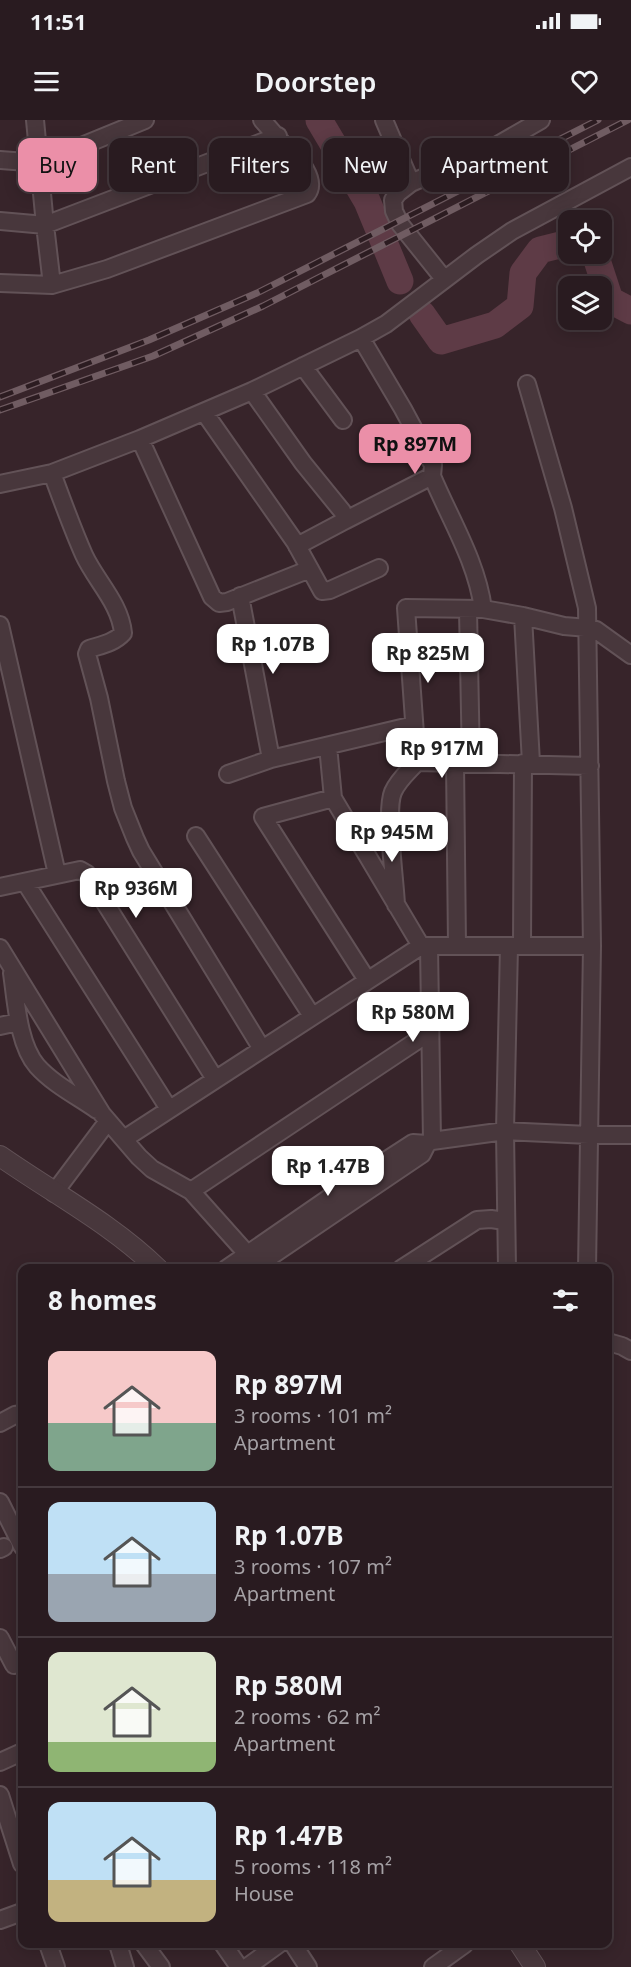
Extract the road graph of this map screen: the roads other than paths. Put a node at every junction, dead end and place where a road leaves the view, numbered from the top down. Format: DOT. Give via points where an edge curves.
graph roads {
  1 [pos="34,120"];
  2 [pos="145,120"];
  3 [pos="262,120"];
  4 [pos="384,120"];
  5 [pos="541,120"];
  6 [pos="278,136"];
  7 [pos="37,138"];
  8 [pos="97,140"];
  9 [pos="0,160"];
  10 [pos="18,161"];
  11 [pos="630,170"];
  12 [pos="411,183"];
  13 [pos="42,192"];
  14 [pos="0,221"];
  15 [pos="45,225"];
  16 [pos="444,279"];
  17 [pos="0,283"];
  18 [pos="52,285"];
  19 [pos="361,338"];
  20 [pos="303,366"];
  21 [pos="527,384"];
  22 [pos="252,391"];
  23 [pos="204,412"];
  24 [pos="343,420"];
  25 [pos="140,439"];
  26 [pos="52,473"];
  27 [pos="432,476"];
  28 [pos="0,484"];
  29 [pos="346,520"];
  30 [pos="297,546"];
  31 [pos="379,568"];
  32 [pos="310,569"];
  33 [pos="240,596"];
  34 [pos="475,609"];
  35 [pos="523,616"];
  36 [pos="0,625"];
  37 [pos="588,628"];
  38 [pos="631,655"];
  39 [pos="414,725"];
  40 [pos="328,746"];
  41 [pos="271,759"];
  42 [pos="417,762"];
  43 [pos="463,762"];
  44 [pos="527,763"];
  45 [pos="590,766"];
  46 [pos="228,774"];
  47 [pos="333,798"];
  48 [pos="196,836"];
  49 [pos="57,874"];
  50 [pos="25,882"];
  51 [pos="0,887"];
  52 [pos="396,905"];
  53 [pos="457,945"];
  54 [pos="516,945"];
  55 [pos="425,946"];
  56 [pos="592,946"];
  57 [pos="0,948"];
  58 [pos="11,964"];
  59 [pos="367,980"];
  60 [pos="312,1016"];
  61 [pos="18,1022"];
  62 [pos="0,1026"];
  63 [pos="430,1032"];
  64 [pos="262,1049"];
  65 [pos="215,1079"];
  66 [pos="169,1109"];
  67 [pos="105,1118"];
  68 [pos="505,1131"];
  69 [pos="589,1135"];
  70 [pos="631,1135"];
  71 [pos="124,1139"];
  72 [pos="429,1142"];
  73 [pos="0,1156"];
  74 [pos="191,1191"];
  75 [pos="54,1193"];
  76 [pos="505,1221"];
  77 [pos="252,1263"];
  78 [pos="153,1264"];
  79 [pos="408,1264"];
  80 [pos="504,1264"];
  81 [pos="587,1264"];
  82 [pos="612,1343"];
  83 [pos="631,1351"];
  84 [pos="18,1415"];
  85 [pos="0,1423"];
  86 [pos="0,1503"];
  87 [pos="18,1538"];
  88 [pos="0,1638"];
  89 [pos="12,1666"];
  90 [pos="18,1754"];
  91 [pos="0,1762"];
  92 [pos="0,1795"];
  93 [pos="18,1851"];
  94 [pos="18,1913"];
  95 [pos="0,1920"];
  96 [pos="49,1948"];
  97 [pos="119,1948"];
  98 [pos="147,1948"];
  99 [pos="226,1948"];
  100 [pos="273,1948"];
  101 [pos="296,1948"];
  102 [pos="459,1948"];
  103 [pos="523,1948"];
  104 [pos="56,1967"];
  105 [pos="125,1967"];
  106 [pos="161,1967"];
  107 [pos="239,1967"];
  108 [pos="247,1967"];
  109 [pos="308,1967"];
  110 [pos="433,1967"];
  111 [pos="535,1967"];
  1 -- 7 [label="street"];
  2 -- 8 [label="street"];
  3 -- 6 [label="street"];
  4 -- 12 [label="street"];
  5 -- 12 [label="street" via="496,146"];
  6 -- 15 [label="street"];
  6 -- 18 [label="street" via="309,178 307,194"];
  9 -- 10 [label="street"];
  11 -- 16 [label="street" via="512,231"];
  12 -- 16 [label="street" via="393,200 394,211"];
  13 -- 15 [label="street"];
  14 -- 15 [label="street"];
  15 -- 18 [label="street"];
  16 -- 19 [label="street" via="387,324"];
  17 -- 18 [label="street"];
  19 -- 20 [label="street"];
  19 -- 27 [label="street" via="433,465"];
  20 -- 22 [label="street"];
  20 -- 24 [label="street"];
  21 -- 37 [label="street" via="563,508 587,608"];
  22 -- 23 [label="street"];
  22 -- 29 [label="street"];
  23 -- 25 [label="street"];
  23 -- 30 [label="street"];
  25 -- 26 [label="street"];
  25 -- 33 [label="street" via="212,597 219,603"];
  26 -- 28 [label="street"];
  26 -- 64 [label="street" via="84,556 116,608 122,626 120,636 89,649 87,654 123,808 141,851"];
  27 -- 29 [label="street"];
  27 -- 34 [label="street" via="466,549 481,594"];
  29 -- 30 [label="street"];
  30 -- 32 [label="street"];
  31 -- 32 [label="street" via="322,591"];
  32 -- 33 [label="street"];
  33 -- 41 [label="street"];
  34 -- 35 [label="street"];
  34 -- 39 [label="street" via="406,608"];
  34 -- 43 [label="street"];
  35 -- 37 [label="street"];
  35 -- 44 [label="street"];
  36 -- 49 [label="street"];
  37 -- 38 [label="street"];
  37 -- 45 [label="street"];
  39 -- 40 [label="street"];
  39 -- 42 [label="street"];
  40 -- 41 [label="street"];
  40 -- 47 [label="street"];
  41 -- 46 [label="street"];
  42 -- 43 [label="street"];
  42 -- 52 [label="street" via="392,794"];
  43 -- 44 [label="street"];
  43 -- 53 [label="street"];
  44 -- 45 [label="street"];
  44 -- 54 [label="street"];
  45 -- 56 [label="street"];
  47 -- 52 [label="street"];
  47 -- 59 [label="street" via="263,817"];
  48 -- 60 [label="street"];
  49 -- 50 [label="street"];
  49 -- 65 [label="street" via="80,870 91,878"];
  50 -- 51 [label="street"];
  50 -- 66 [label="street"];
  52 -- 55 [label="street"];
  53 -- 54 [label="street"];
  53 -- 55 [label="street"];
  54 -- 56 [label="street"];
  54 -- 68 [label="street"];
  55 -- 59 [label="street"];
  55 -- 63 [label="street"];
  56 -- 69 [label="street"];
  57 -- 58 [label="street"];
  58 -- 61 [label="street"];
  58 -- 67 [label="street"];
  59 -- 60 [label="street"];
  60 -- 64 [label="street"];
  61 -- 62 [label="street"];
  61 -- 67 [label="street" via="36,1065"];
  63 -- 72 [label="street"];
  63 -- 74 [label="street"];
  64 -- 65 [label="street"];
  65 -- 66 [label="street"];
  66 -- 71 [label="street"];
  67 -- 71 [label="street"];
  67 -- 75 [label="street"];
  68 -- 69 [label="street"];
  68 -- 72 [label="street"];
  68 -- 76 [label="street"];
  69 -- 70 [label="street"];
  69 -- 81 [label="street"];
  71 -- 74 [label="street" via="152,1169"];
  72 -- 77 [label="street" via="413,1143 339,1191"];
  73 -- 75 [label="street"];
  74 -- 77 [label="street"];
  75 -- 78 [label="street"];
  76 -- 79 [label="street" via="477,1220"];
  76 -- 80 [label="street"];
  82 -- 83 [label="street"];
  84 -- 85 [label="street"];
  86 -- 87 [label="street"];
  88 -- 89 [label="street"];
  90 -- 91 [label="street"];
  92 -- 93 [label="street"];
  94 -- 95 [label="street"];
  96 -- 104 [label="street"];
  97 -- 105 [label="street"];
  98 -- 106 [label="street"];
  99 -- 107 [label="street"];
  100 -- 108 [label="street"];
  101 -- 109 [label="street"];
  102 -- 110 [label="street"];
  103 -- 111 [label="street"];
}
